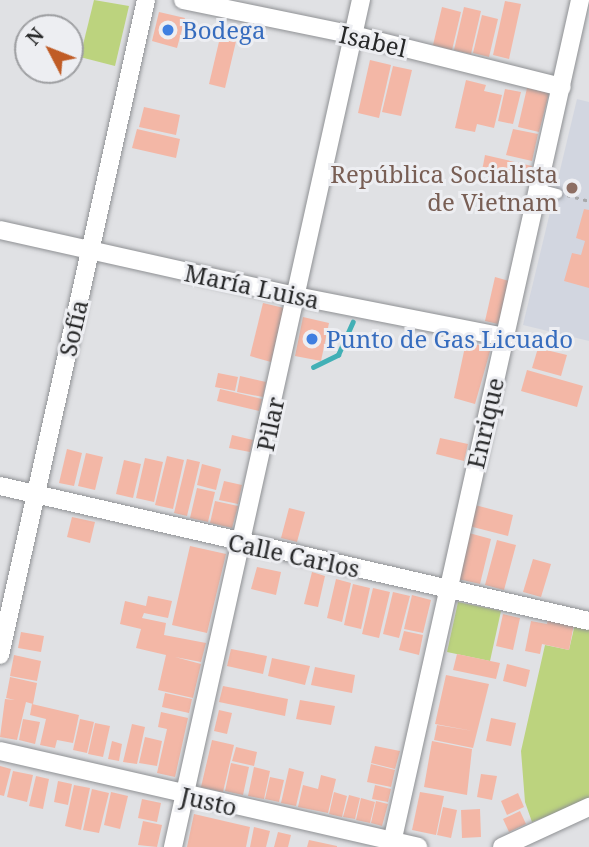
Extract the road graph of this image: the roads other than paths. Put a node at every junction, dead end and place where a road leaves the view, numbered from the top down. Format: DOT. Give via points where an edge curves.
graph roads {
  1 [pos="146,0"];
  2 [pos="183,0"];
  3 [pos="361,0"];
  4 [pos="580,0"];
  5 [pos="353,35"];
  6 [pos="562,87"];
  7 [pos="538,187"];
  8 [pos="558,192"];
  9 [pos="0,230"];
  10 [pos="91,250"];
  11 [pos="296,296"];
  12 [pos="505,337"];
  13 [pos="0,486"];
  14 [pos="34,495"];
  15 [pos="243,545"];
  16 [pos="447,589"];
  17 [pos="589,621"];
  18 [pos="0,655"];
  19 [pos="0,751"];
  20 [pos="184,796"];
  21 [pos="589,807"];
  22 [pos="391,845"];
  23 [pos="173,847"];
  24 [pos="418,847"];
  25 [pos="502,847"];
  1 -- 10 [label="street, Sofía"];
  2 -- 5 [label="street, Isabel"];
  3 -- 5 [label="street, Pilar"];
  4 -- 6 [label="street, Enrique"];
  5 -- 6 [label="street, Isabel"];
  5 -- 11 [label="street, Pilar"];
  6 -- 7 [label="street, Enrique"];
  7 -- 8 [label="lane"];
  7 -- 12 [label="street, Enrique"];
  9 -- 10 [label="street, María Luisa"];
  10 -- 11 [label="street, María Luisa"];
  10 -- 14 [label="street, Sofía"];
  11 -- 12 [label="street, María Luisa"];
  11 -- 15 [label="street, Pilar"];
  12 -- 16 [label="street, Enrique"];
  13 -- 14 [label="street, Calle Carlos"];
  14 -- 15 [label="street, Calle Carlos"];
  14 -- 18 [label="street, Sofía"];
  15 -- 16 [label="street, Calle Carlos"];
  15 -- 20 [label="street, Pilar"];
  16 -- 17 [label="street, Calle Carlos"];
  16 -- 22 [label="street, Enrique"];
  19 -- 20 [label="street, Justo"];
  20 -- 22 [label="street, Justo"];
  20 -- 23 [label="street, Pilar"];
  21 -- 25 [label="street"];
  22 -- 24 [label="street, Justo"];
}
